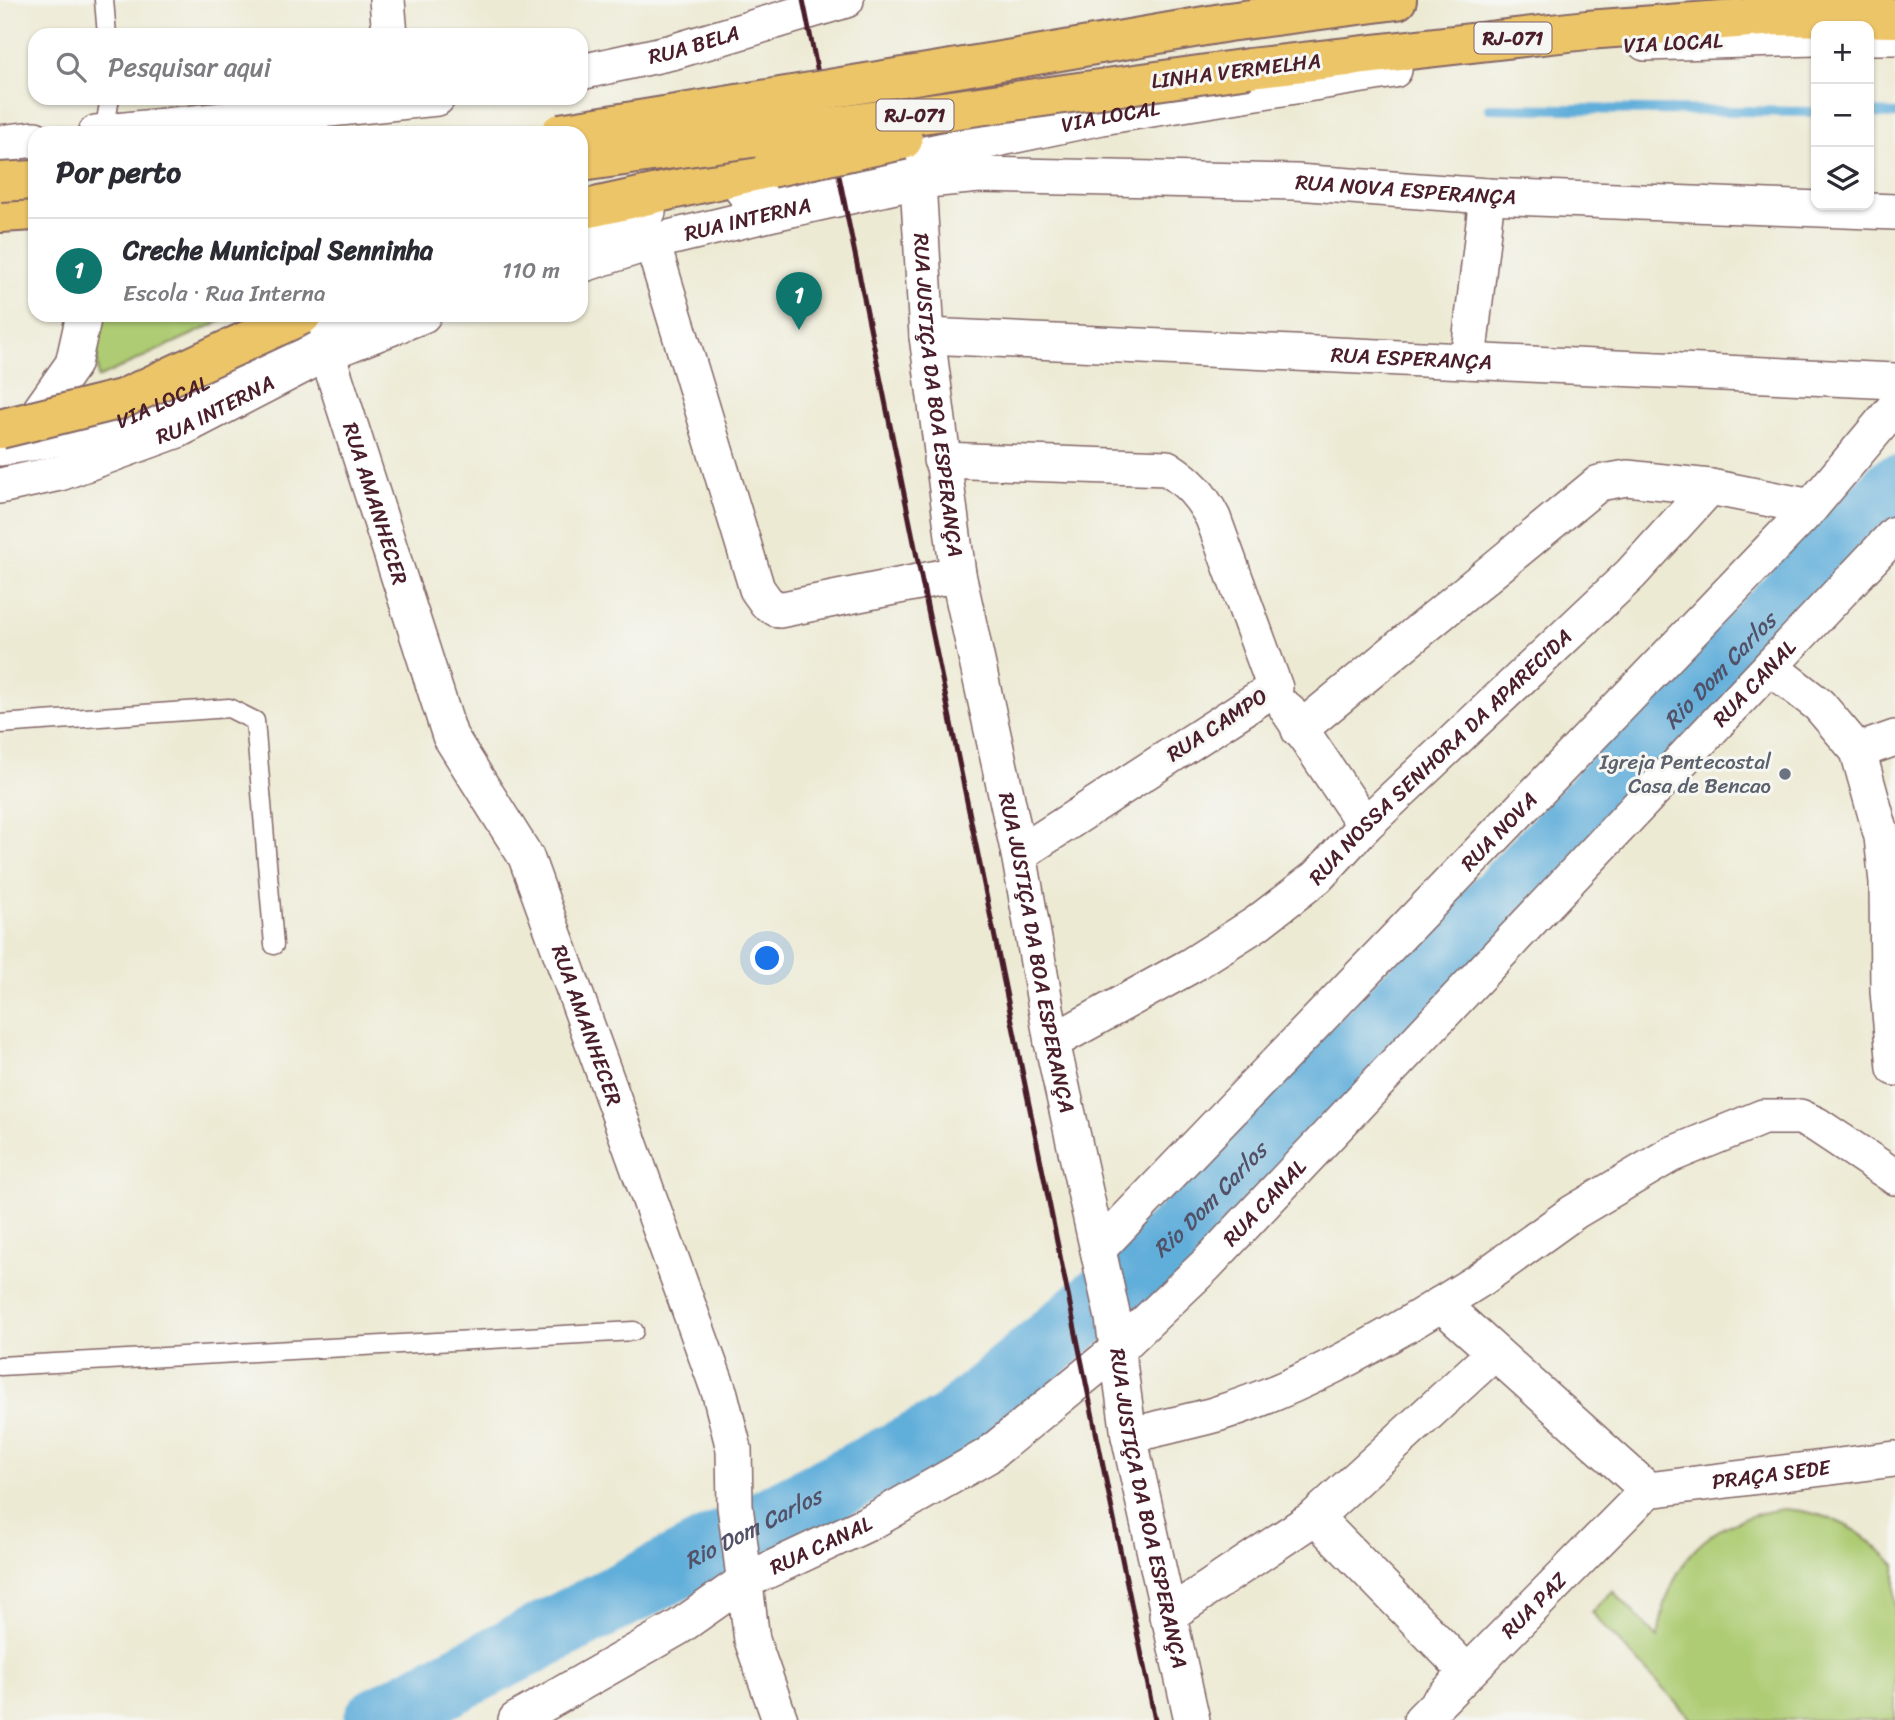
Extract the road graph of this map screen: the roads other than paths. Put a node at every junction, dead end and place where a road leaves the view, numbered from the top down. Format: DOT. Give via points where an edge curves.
graph roads {
  1 [pos="104,0"];
  2 [pos="387,0"];
  3 [pos="1397,0"];
  4 [pos="849,1"];
  5 [pos="1895,18"];
  6 [pos="106,28"];
  7 [pos="389,28"];
  8 [pos="1874,37"];
  9 [pos="1895,37"];
  10 [pos="1811,38"];
  11 [pos="1249,68"];
  12 [pos="588,70"];
  13 [pos="109,105"];
  14 [pos="359,105"];
  15 [pos="105,126"];
  16 [pos="161,126"];
  17 [pos="588,128"];
  18 [pos="28,140"];
  19 [pos="0,143"];
  20 [pos="0,158"];
  21 [pos="588,161"];
  22 [pos="28,180"];
  23 [pos="918,181"];
  24 [pos="0,182"];
  25 [pos="1487,196"];
  26 [pos="28,199"];
  27 [pos="588,209"];
  28 [pos="28,210"];
  29 [pos="1895,212"];
  30 [pos="0,213"];
  31 [pos="588,229"];
  32 [pos="652,242"];
  33 [pos="588,263"];
  34 [pos="83,322"];
  35 [pos="287,322"];
  36 [pos="339,322"];
  37 [pos="405,322"];
  38 [pos="927,337"];
  39 [pos="327,353"];
  40 [pos="1468,361"];
  41 [pos="1895,382"];
  42 [pos="1895,407"];
  43 [pos="4,446"];
  44 [pos="941,460"];
  45 [pos="0,486"];
  46 [pos="1710,487"];
  47 [pos="1811,507"];
  48 [pos="1895,534"];
  49 [pos="958,574"];
  50 [pos="1770,667"];
  51 [pos="1275,688"];
  52 [pos="0,724"];
  53 [pos="1298,730"];
  54 [pos="1895,738"];
  55 [pos="1858,751"];
  56 [pos="1365,825"];
  57 [pos="1019,854"];
  58 [pos="274,945"];
  59 [pos="1052,1042"];
  60 [pos="1895,1068"];
  61 [pos="1895,1177"];
  62 [pos="1101,1262"];
  63 [pos="1441,1304"];
  64 [pos="634,1331"];
  65 [pos="1116,1333"];
  66 [pos="1494,1353"];
  67 [pos="0,1366"];
  68 [pos="1129,1436"];
  69 [pos="1895,1459"];
  70 [pos="1648,1490"];
  71 [pos="1315,1517"];
  72 [pos="742,1569"];
  73 [pos="1167,1616"];
  74 [pos="1467,1672"];
  75 [pos="516,1720"];
  76 [pos="780,1720"];
  77 [pos="1192,1720"];
  78 [pos="1421,1720"];
  1 -- 6 [label="lane"];
  2 -- 7 [label="street"];
  3 -- 17 [label="highway, RJ-071, bridge" via="1163,32"];
  4 -- 12 [label="street, RUA BELA" via="672,52"];
  5 -- 11 [label="highway, LINHA VERMELHA / RJ-071" via="1777,16 1614,28"];
  8 -- 9 [label="street"];
  10 -- 31 [label="street, VIA LOCAL" via="1642,43 1362,74 1102,117 656,209"];
  11 -- 21 [label="highway, LINHA VERMELHA / RJ-071, bridge"];
  11 -- 27 [label="highway, bridge"];
  13 -- 15 [label="lane"];
  14 -- 16 [label="street"];
  18 -- 19 [label="street"];
  20 -- 26 [label="street"];
  22 -- 24 [label="highway, bridge"];
  23 -- 25 [label="street, RUA NOVA ESPERANÇA" via="979,175 1116,176 1296,182"];
  23 -- 32 [label="street, RUA INTERNA"];
  23 -- 38 [label="street, RUA JUSTIÇA DA BOA ESPERANÇA"];
  25 -- 29 [label="street, RUA NOVA ESPERANÇA"];
  25 -- 40 [label="street"];
  28 -- 30 [label="highway"];
  32 -- 33 [label="street, RUA INTERNA"];
  32 -- 49 [label="street" via="757,589 767,603 779,610"];
  34 -- 43 [label="street" via="74,364"];
  35 -- 43 [label="highway, bridge" via="122,399"];
  36 -- 43 [label="street, VIA LOCAL" via="124,419 44,441"];
  37 -- 39 [label="street, RUA INTERNA"];
  38 -- 40 [label="street, RUA ESPERANÇA"];
  38 -- 44 [label="street, RUA JUSTIÇA DA BOA ESPERANÇA"];
  39 -- 45 [label="street, RUA INTERNA" via="178,430 60,473"];
  39 -- 72 [label="street, RUA AMANHECER" via="450,736 526,857 705,1350 730,1424"];
  40 -- 41 [label="street, RUA ESPERANÇA"];
  42 -- 47 [label="street, RUA NOVA"];
  44 -- 49 [label="street, RUA JUSTIÇA DA BOA ESPERANÇA"];
  44 -- 51 [label="street, RUA CAMPO" via="1167,468 1201,494 1213,518"];
  46 -- 47 [label="street"];
  46 -- 53 [label="street" via="1627,478 1599,483"];
  46 -- 56 [label="street, RUA NOSSA SENHORA DA APARECIDA" via="1631,574"];
  47 -- 62 [label="street, RUA NOVA"];
  48 -- 50 [label="street, RUA CANAL"];
  49 -- 57 [label="street, RUA JUSTIÇA DA BOA ESPERANÇA"];
  50 -- 55 [label="street" via="1819,705"];
  50 -- 65 [label="street, RUA CANAL" via="1206,1265"];
  51 -- 53 [label="street"];
  51 -- 57 [label="street, RUA CAMPO"];
  52 -- 58 [label="lane" via="229,708 255,720"];
  53 -- 56 [label="street"];
  54 -- 55 [label="street"];
  55 -- 60 [label="street" via="1882,837"];
  56 -- 59 [label="street, RUA NOSSA SENHORA DA APARECIDA" via="1317,877 1256,924"];
  57 -- 59 [label="street, RUA JUSTIÇA DA BOA ESPERANÇA"];
  59 -- 62 [label="street, RUA JUSTIÇA DA BOA ESPERANÇA"];
  61 -- 63 [label="street" via="1800,1117 1763,1117 1658,1163 1574,1212"];
  62 -- 65 [label="street, RUA JUSTIÇA DA BOA ESPERANÇA"];
  63 -- 66 [label="street"];
  63 -- 68 [label="street" via="1373,1346 1294,1385 1217,1414"];
  64 -- 67 [label="lane"];
  65 -- 68 [label="street, RUA JUSTIÇA DA BOA ESPERANÇA"];
  65 -- 72 [label="street, RUA CANAL" via="987,1456 871,1522"];
  66 -- 70 [label="street"];
  66 -- 71 [label="street"];
  68 -- 73 [label="street, RUA JUSTIÇA DA BOA ESPERANÇA"];
  69 -- 70 [label="street, PRAÇA SEDE"];
  70 -- 74 [label="street, RUA PAZ"];
  71 -- 73 [label="street"];
  71 -- 74 [label="street"];
  72 -- 75 [label="street, RUA CANAL" via="680,1627"];
  72 -- 76 [label="street, RUA AMANHECER" via="752,1640"];
  73 -- 77 [label="street, RUA JUSTIÇA DA BOA ESPERANÇA"];
  74 -- 78 [label="street, RUA PAZ"];
}
